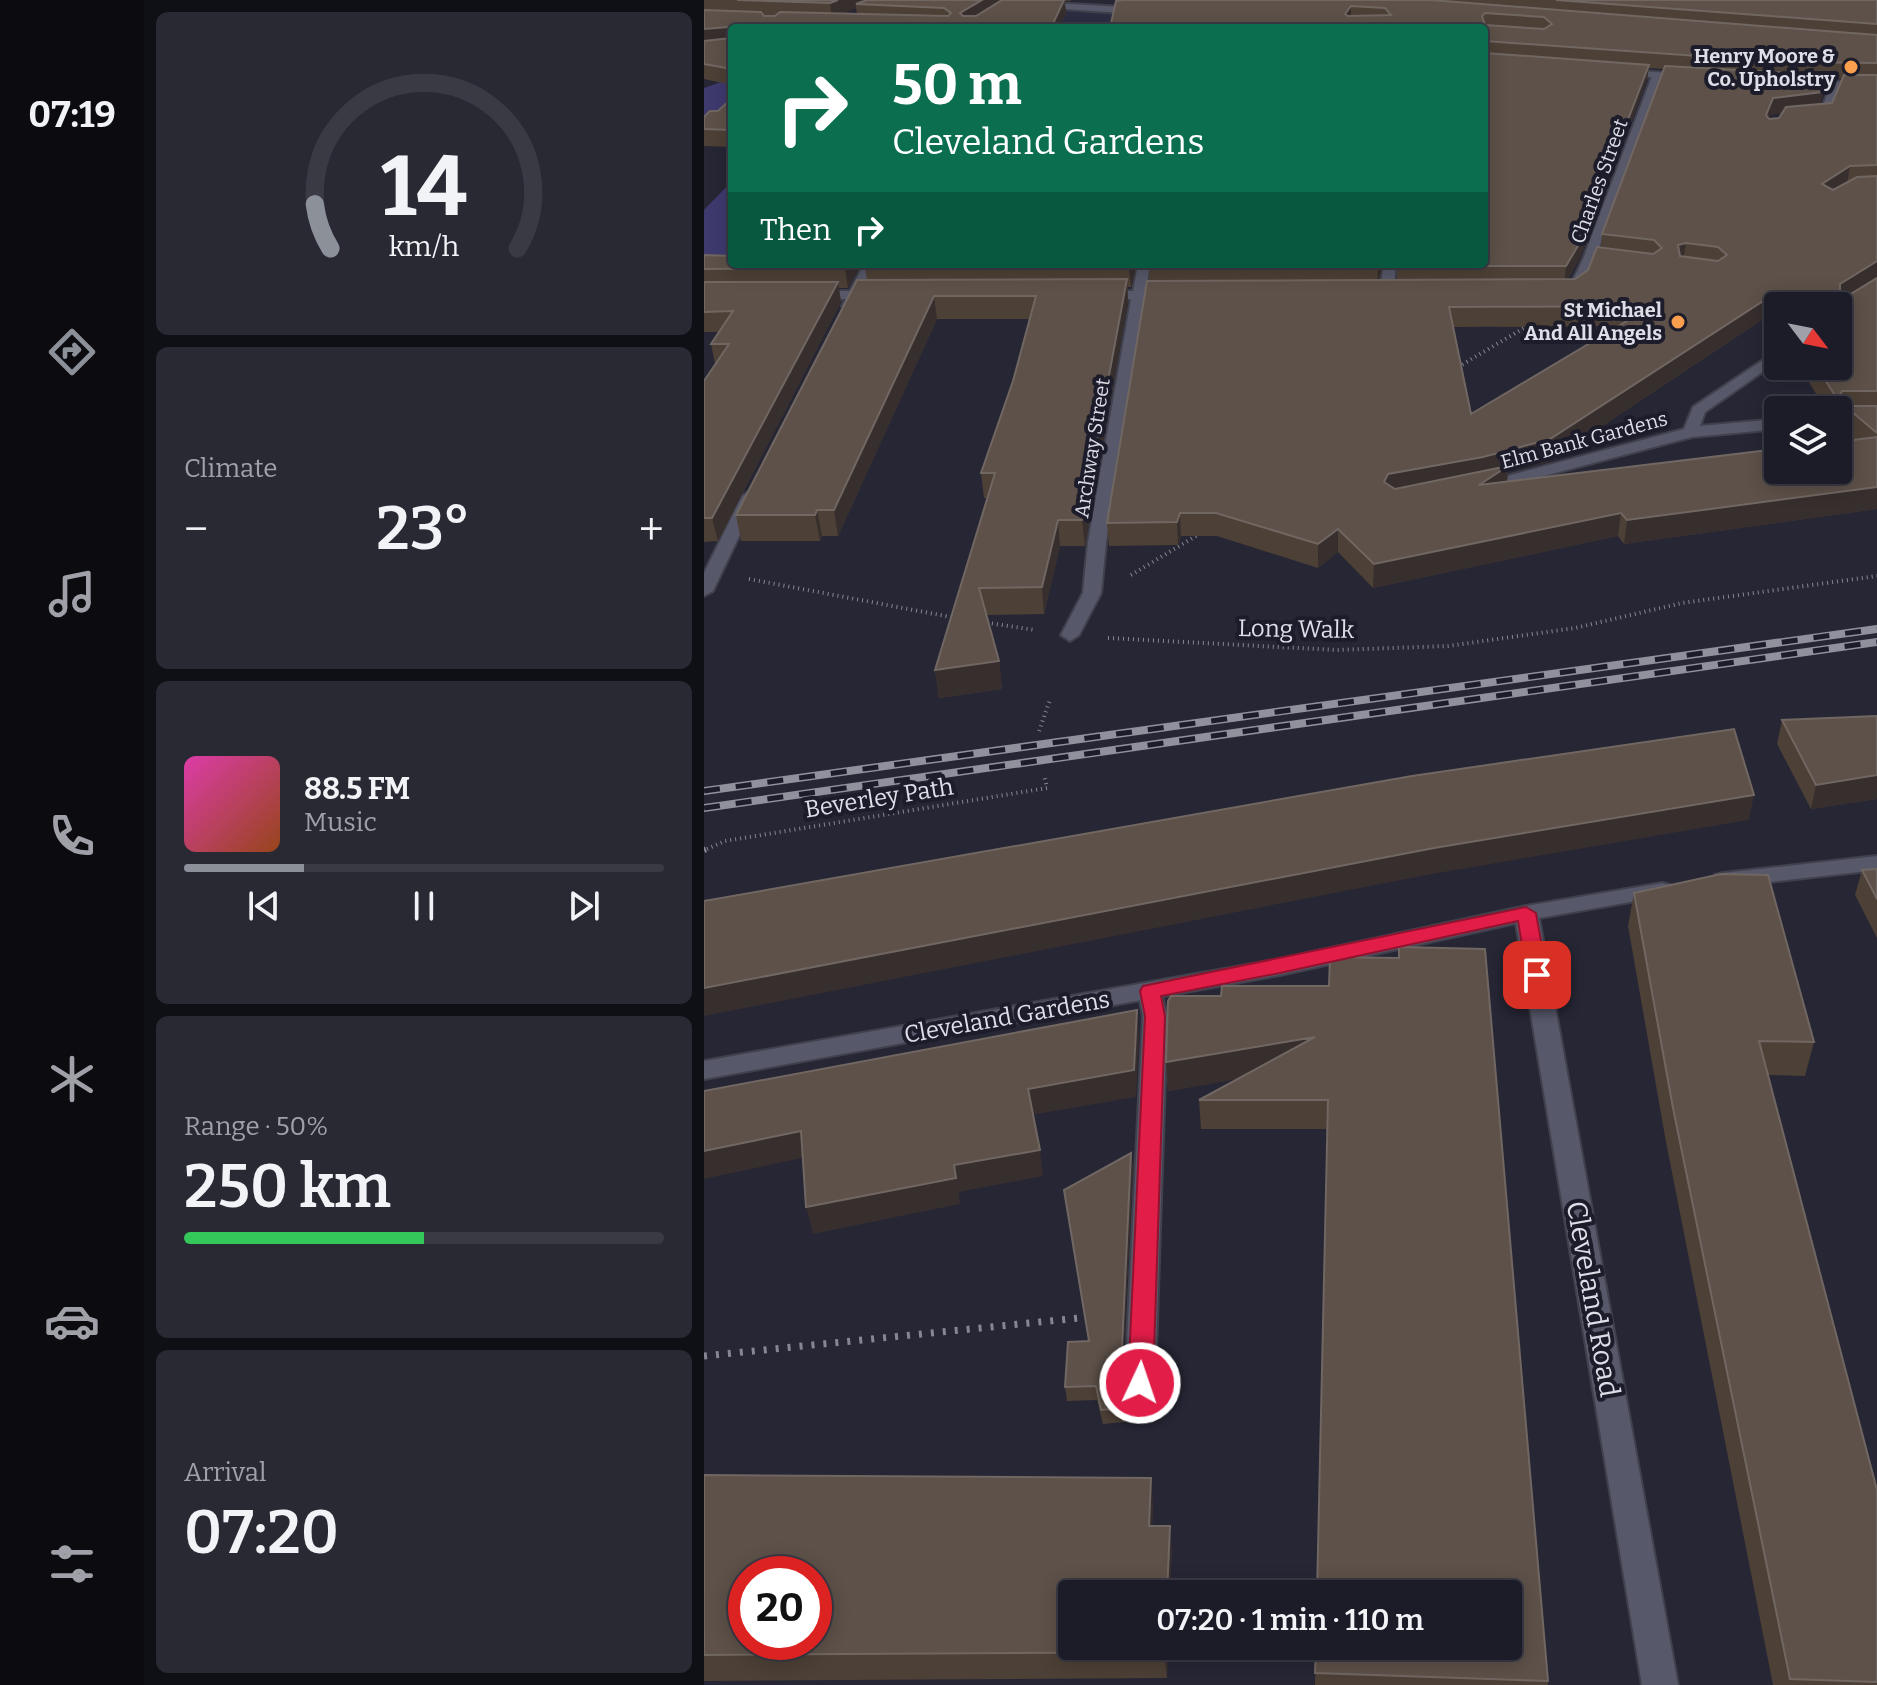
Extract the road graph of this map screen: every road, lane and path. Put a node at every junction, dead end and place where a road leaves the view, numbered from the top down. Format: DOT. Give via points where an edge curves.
graph roads {
  1 [pos="1028,4"];
  2 [pos="1122,10"];
  3 [pos="1600,71"];
  4 [pos="1657,76"];
  5 [pos="1699,79"];
  6 [pos="1779,84"];
  7 [pos="1877,85"];
  8 [pos="1835,86"];
  9 [pos="1791,117"];
  10 [pos="1589,259"];
  11 [pos="1605,261"];
  12 [pos="868,268"];
  13 [pos="1143,268"];
  14 [pos="1389,268"];
  15 [pos="1138,294"];
  16 [pos="1184,294"];
  17 [pos="1371,294"];
  18 [pos="1386,294"];
  19 [pos="1401,294"];
  20 [pos="1551,294"];
  21 [pos="794,295"];
  22 [pos="901,295"];
  23 [pos="1090,295"];
  24 [pos="854,296"];
  25 [pos="840,322"];
  26 [pos="1530,324"];
  27 [pos="1764,364"];
  28 [pos="1449,373"];
  29 [pos="1852,420"];
  30 [pos="1877,420"];
  31 [pos="1764,425"];
  32 [pos="1691,432"];
  33 [pos="759,478"];
  34 [pos="1468,490"];
  35 [pos="1204,531"];
  36 [pos="715,572"];
  37 [pos="1877,576"];
  38 [pos="704,591"];
  39 [pos="1092,593"];
  40 [pos="965,619"];
  41 [pos="980,621"];
  42 [pos="1070,635"];
  43 [pos="1050,700"];
  44 [pos="1039,731"];
  45 [pos="1044,775"];
  46 [pos="704,850"];
  47 [pos="1877,863"];
  48 [pos="1526,913"];
  49 [pos="1150,991"];
  50 [pos="704,1070"];
  51 [pos="1144,1311"];
  52 [pos="704,1356"];
  53 [pos="1140,1383"];
  54 [pos="1660,1685"];
  1 -- 2 [label="street"];
  3 -- 4 [label="street"];
  4 -- 5 [label="street"];
  4 -- 10 [label="street, Charles Street"];
  6 -- 8 [label="street"];
  7 -- 8 [label="street"];
  8 -- 9 [label="street" via="1825,114"];
  10 -- 11 [label="street"];
  10 -- 20 [label="street, Charles Street" via="1576,288"];
  12 -- 24 [label="street"];
  13 -- 15 [label="street, Archway Street"];
  14 -- 18 [label="street"];
  15 -- 16 [label="street"];
  15 -- 23 [label="street"];
  15 -- 39 [label="street, Archway Street"];
  17 -- 18 [label="street"];
  18 -- 19 [label="street"];
  21 -- 24 [label="street"];
  22 -- 24 [label="street"];
  24 -- 25 [label="street"];
  26 -- 28 [label="path"];
  27 -- 32 [label="street, Elm Bank Gardens" via="1698,410"];
  29 -- 30 [label="street"];
  31 -- 32 [label="street, Elm Bank Gardens"];
  32 -- 34 [label="street, Elm Bank Gardens"];
  33 -- 36 [label="street"];
  35 -- 39 [label="path" via="1122,581"];
  36 -- 38 [label="street"];
  36 -- 40 [label="path"];
  37 -- 42 [label="path, Long Walk" via="1682,603 1575,628 1448,646 1336,650"];
  39 -- 42 [label="street, Archway Street"];
  41 -- 42 [label="path, Long Walk"];
  43 -- 44 [label="path"];
  45 -- 46 [label="path, Beverley Path" via="1047,788 725,841"];
  47 -- 48 [label="street, Cleveland Gardens" via="1757,874"];
  48 -- 49 [label="street, Cleveland Gardens"];
  48 -- 54 [label="street, Cleveland Road"];
  49 -- 50 [label="street, Cleveland Gardens"];
  49 -- 51 [label="street" via="1155,1016"];
  51 -- 52 [label="path"];
  51 -- 53 [label="street"];
}
